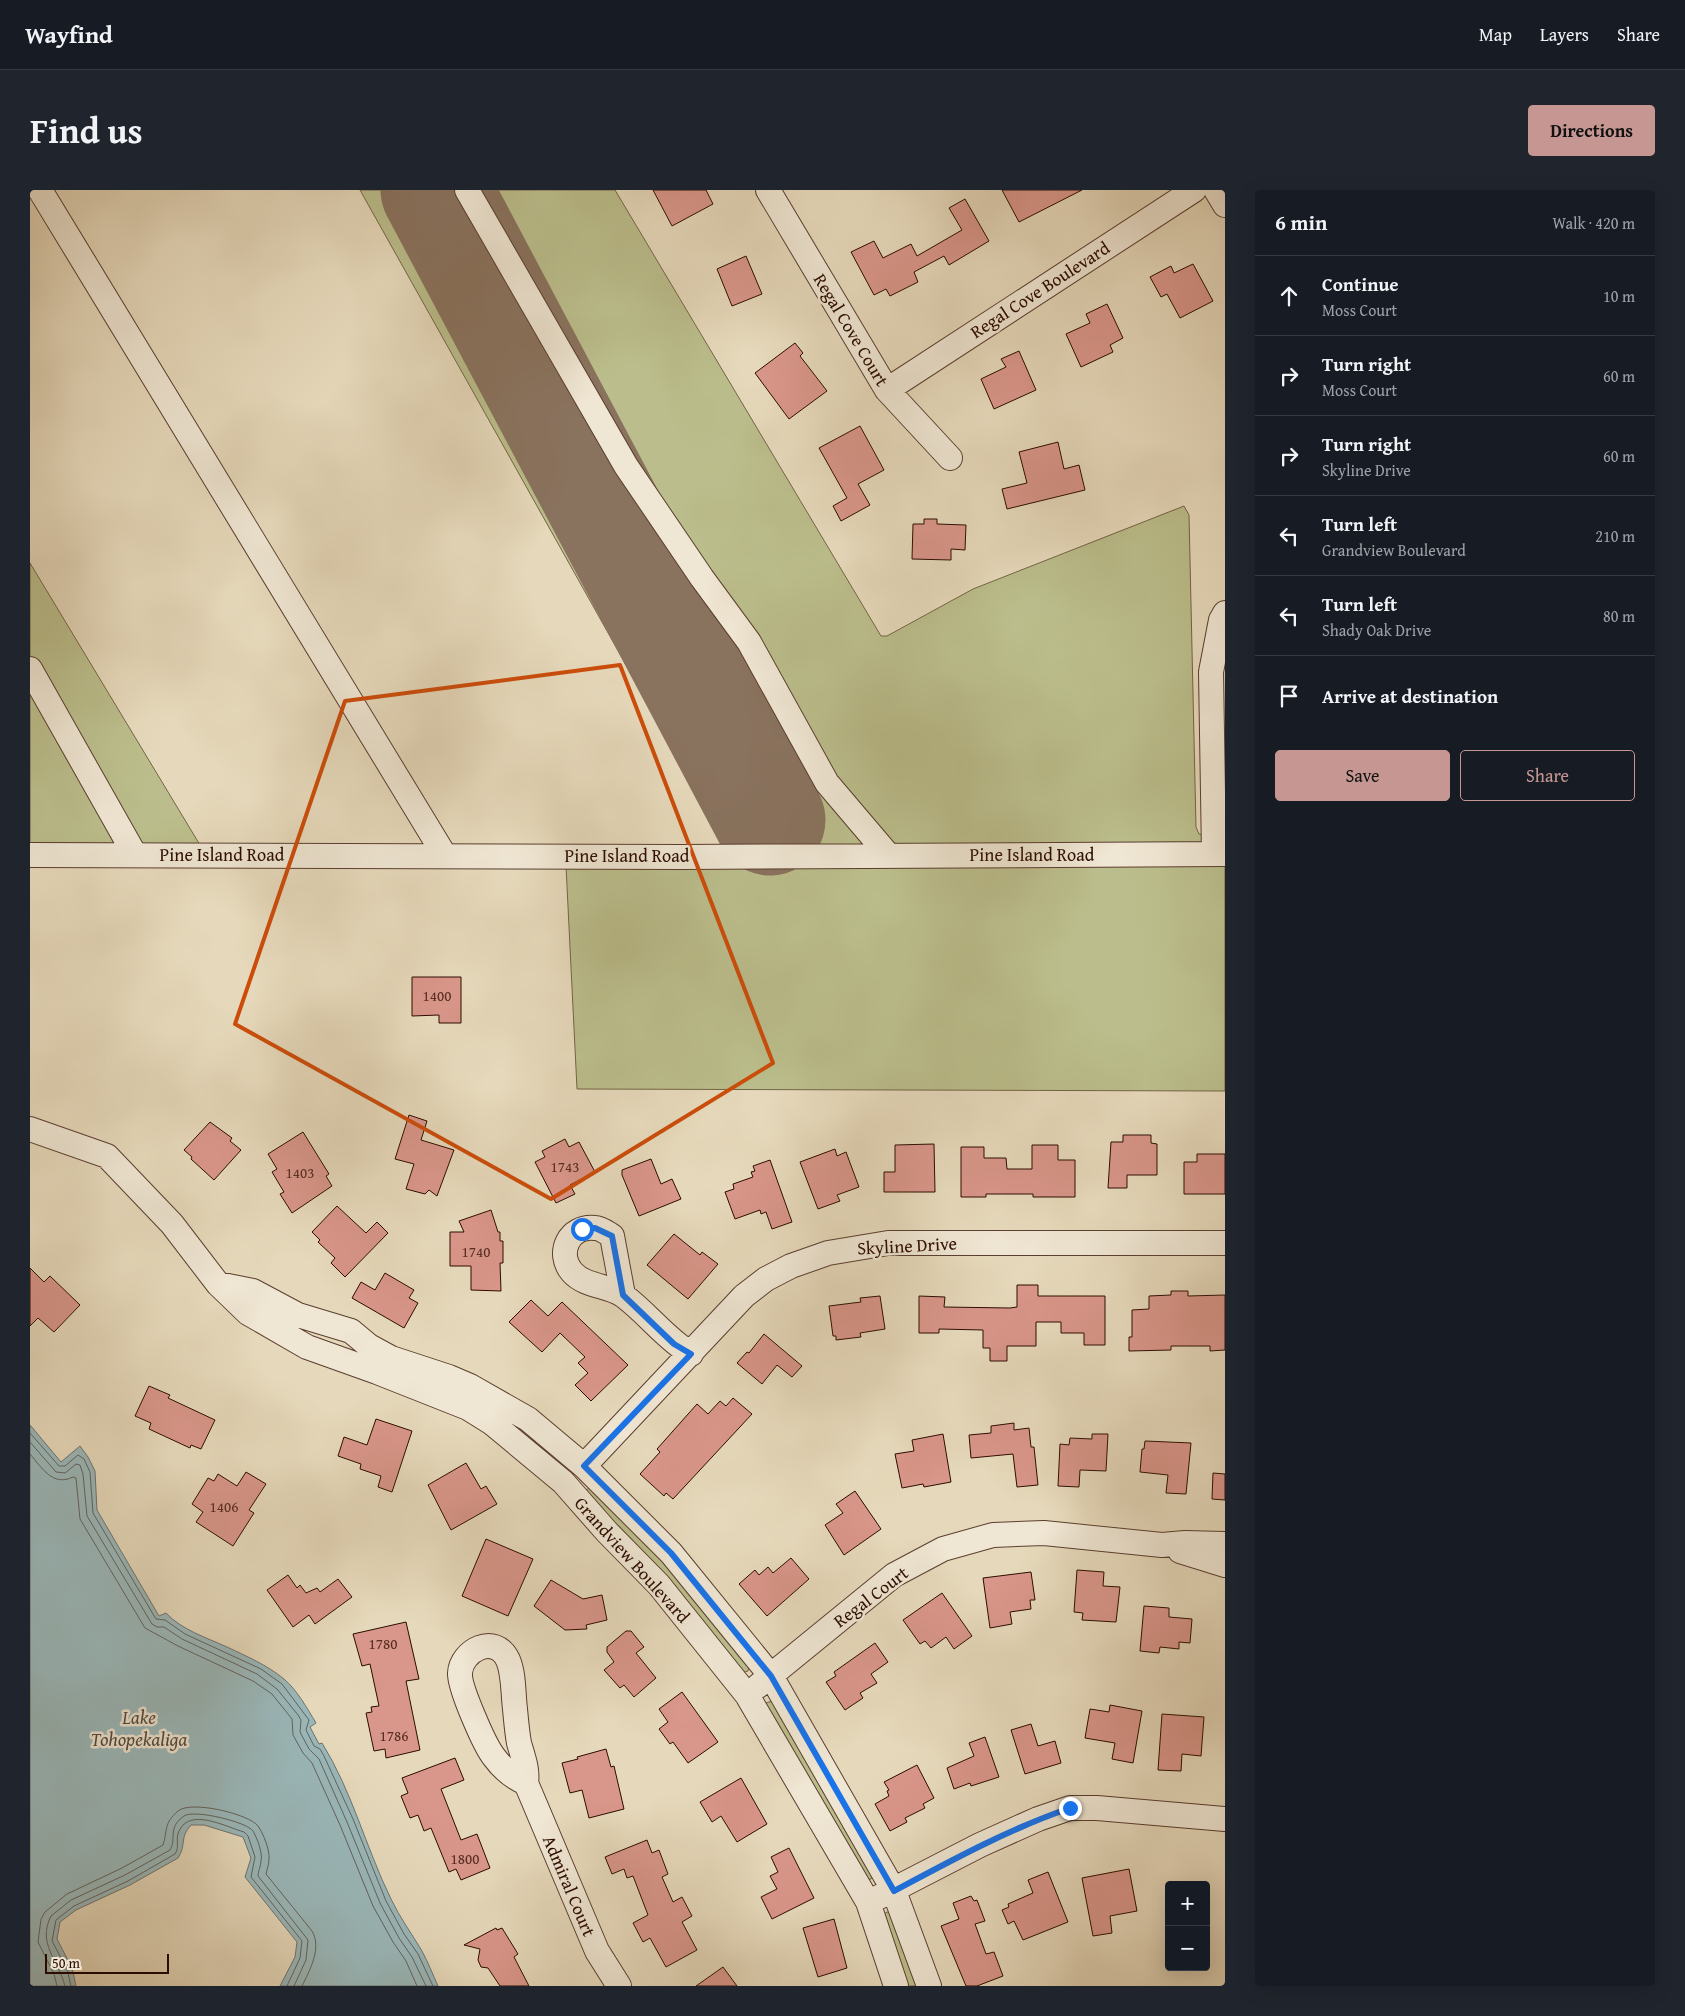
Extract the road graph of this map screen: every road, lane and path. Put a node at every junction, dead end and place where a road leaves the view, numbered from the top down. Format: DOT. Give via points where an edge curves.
graph roads {
  1 [pos="40,190"];
  2 [pos="467,190"];
  3 [pos="768,190"];
  4 [pos="1194,190"];
  5 [pos="1216,190"];
  6 [pos="1225,205"];
  7 [pos="887,390"];
  8 [pos="950,458"];
  9 [pos="1225,613"];
  10 [pos="30,669"];
  11 [pos="1219,854"];
  12 [pos="30,855"];
  13 [pos="136,855"];
  14 [pos="445,856"];
  15 [pos="889,856"];
  16 [pos="30,1128"];
  17 [pos="1225,1243"];
  18 [pos="218,1284"];
  19 [pos="623,1295"];
  20 [pos="691,1354"];
  21 [pos="584,1466"];
  22 [pos="1225,1544"];
  23 [pos="1162,1545"];
  24 [pos="1225,1565"];
  25 [pos="771,1676"];
  26 [pos="747,1695"];
  27 [pos="526,1784"];
  28 [pos="1225,1819"];
  29 [pos="894,1891"];
  30 [pos="868,1902"];
  31 [pos="619,1986"];
  32 [pos="896,1986"];
  33 [pos="929,1986"];
  1 -- 14 [label="street"];
  2 -- 15 [label="street" via="626,466 749,642 827,783"];
  3 -- 7 [label="street, Regal Cove Court"];
  4 -- 7 [label="street, Regal Cove Boulevard"];
  5 -- 6 [label="street"];
  7 -- 8 [label="street, Regal Cove Court"];
  9 -- 11 [label="street" via="1220,620 1211,672"];
  10 -- 13 [label="street"];
  11 -- 15 [label="street, Pine Island Road"];
  12 -- 13 [label="street, Pine Island Road"];
  13 -- 14 [label="street, Pine Island Road"];
  14 -- 15 [label="street, Pine Island Road"];
  16 -- 18 [label="street, Grandview Boulevard" via="107,1156 172,1224"];
  17 -- 20 [label="street, Skyline Drive" via="888,1243 828,1253 766,1279 744,1296"];
  18 -- 21 [label="street, Grandview Boulevard" via="253,1291 298,1314 351,1331 391,1358 470,1386 528,1419"];
  18 -- 26 [label="street, Grandview Boulevard" via="248,1313 307,1347 444,1398 492,1423 563,1482 659,1586"];
  19 -- 20 [label="street" via="674,1344"];
  20 -- 21 [label="street, Skyline Drive"];
  21 -- 25 [label="street, Grandview Boulevard" via="671,1553"];
  22 -- 23 [label="street, Regal Court"];
  23 -- 24 [label="street, Regal Court"];
  23 -- 25 [label="street, Regal Court" via="1044,1533 993,1535 943,1549 894,1575"];
  25 -- 26 [label="street, Regal Court"];
  25 -- 29 [label="street, Grandview Boulevard"];
  26 -- 30 [label="street, Grandview Boulevard"];
  27 -- 27 [label="street" via="528,1772 519,1741 508,1660 500,1648 483,1646 463,1662 461,1684 494,1758"];
  27 -- 31 [label="street, Admiral Court" via="597,1951"];
  28 -- 29 [label="street" via="1070,1808 980,1846"];
  29 -- 30 [label="street"];
  29 -- 33 [label="street, Grandview Boulevard"];
  30 -- 32 [label="street, Grandview Boulevard"];
}
